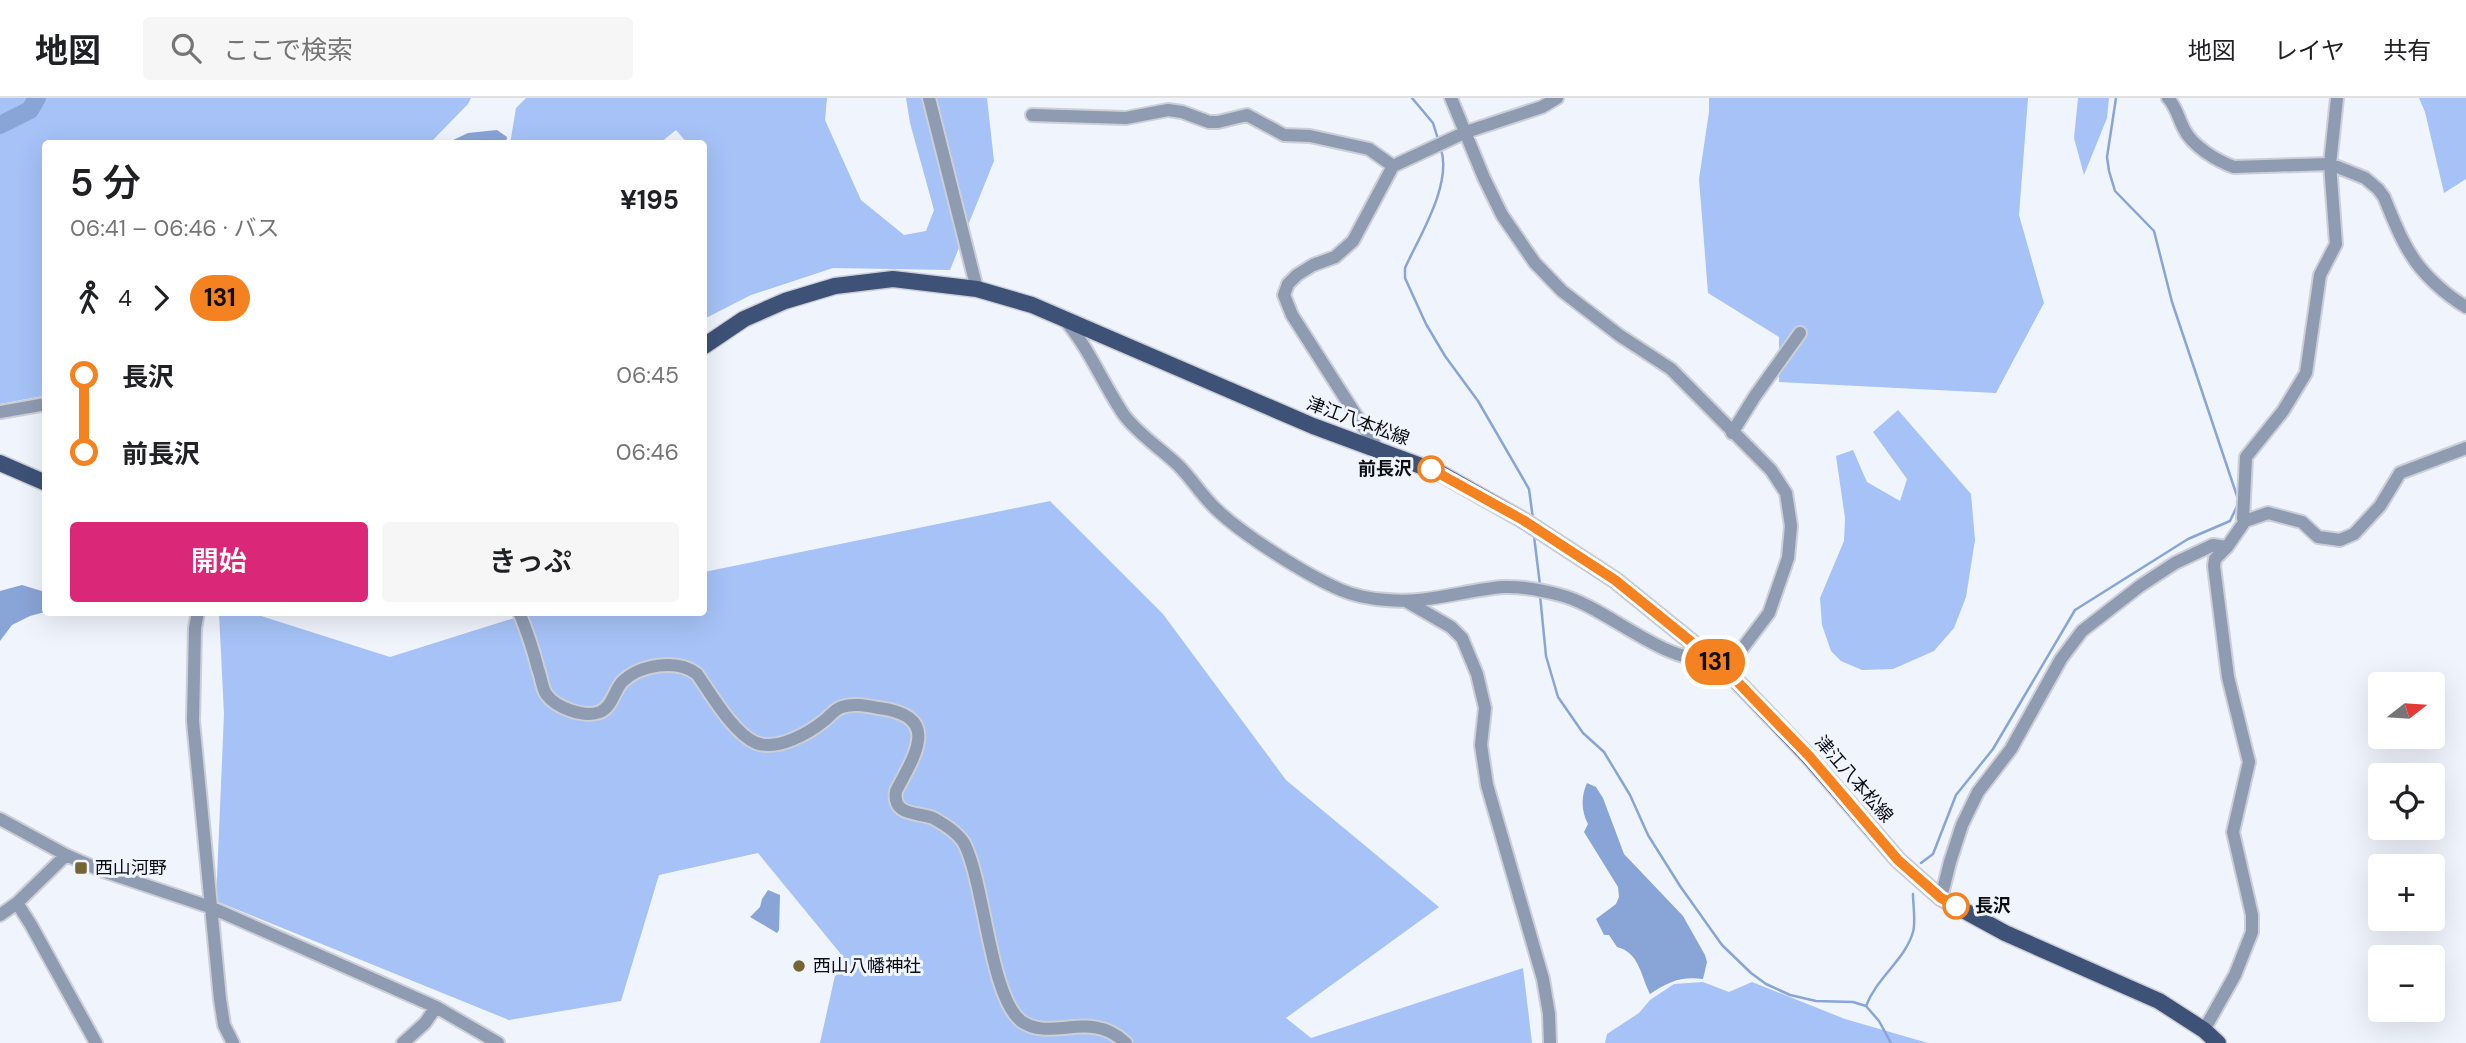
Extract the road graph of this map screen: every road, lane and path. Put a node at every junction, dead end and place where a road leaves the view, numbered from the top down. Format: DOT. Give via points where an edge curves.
graph roads {
  1 [pos="929,98"];
  2 [pos="1451,98"];
  3 [pos="1557,98"];
  4 [pos="2168,98"];
  5 [pos="2339,101"];
  6 [pos="1032,115"];
  7 [pos="1466,132"];
  8 [pos="2330,164"];
  9 [pos="1393,166"];
  10 [pos="977,289"];
  11 [pos="2466,307"];
  12 [pos="1064,320"];
  13 [pos="1800,333"];
  14 [pos="707,344"];
  15 [pos="42,405"];
  16 [pos="0,412"];
  17 [pos="1732,433"];
  18 [pos="1377,448"];
  19 [pos="2466,448"];
  20 [pos="0,463"];
  21 [pos="42,481"];
  22 [pos="2245,522"];
  23 [pos="2227,547"];
  24 [pos="1405,601"];
  25 [pos="197,616"];
  26 [pos="521,616"];
  27 [pos="1709,657"];
  28 [pos="1726,670"];
  29 [pos="0,819"];
  30 [pos="66,855"];
  31 [pos="1941,898"];
  32 [pos="17,903"];
  33 [pos="211,907"];
  34 [pos="0,915"];
  35 [pos="436,1007"];
  36 [pos="2204,1030"];
  37 [pos="96,1043"];
  38 [pos="233,1043"];
  39 [pos="403,1043"];
  40 [pos="498,1043"];
  41 [pos="1126,1043"];
  42 [pos="1549,1043"];
  43 [pos="2218,1043"];
  1 -- 10 [label="street"];
  2 -- 7 [label="street"];
  3 -- 7 [label="street"];
  4 -- 8 [label="street" via="2185,131 2222,163 2234,167"];
  5 -- 8 [label="street"];
  6 -- 9 [label="street" via="1126,118 1168,110 1209,122 1247,115 1284,135 1310,135 1369,149"];
  7 -- 9 [label="street"];
  7 -- 17 [label="street" via="1502,215 1550,281 1663,363"];
  8 -- 11 [label="street" via="2365,178 2378,190 2419,266"];
  8 -- 22 [label="street" via="2336,244 2320,275 2306,373 2246,457"];
  9 -- 18 [label="street" via="1353,241 1335,257 1297,275 1284,295 1292,315"];
  10 -- 12 [label="main road, 津江八本松線"];
  10 -- 14 [label="main road, 津江八本松線" via="893,279 835,286 785,301"];
  12 -- 18 [label="main road, 津江八本松線" via="1313,426"];
  12 -- 24 [label="street" via="1125,416 1191,477 1215,509 1306,572 1341,590"];
  13 -- 17 [label="street"];
  15 -- 16 [label="street"];
  17 -- 28 [label="street" via="1781,484 1791,526 1788,558 1769,612"];
  18 -- 27 [label="main road, 津江八本松線" via="1440,473 1523,520 1615,580"];
  19 -- 22 [label="street" via="2400,473 2360,531 2340,540 2318,537 2302,522 2268,513"];
  20 -- 21 [label="main road"];
  22 -- 23 [label="street"];
  23 -- 31 [label="street" via="2214,545 2175,563 2082,631 2011,750 1978,792 1954,850"];
  23 -- 36 [label="street" via="2214,566 2228,677 2249,762 2233,832 2252,932 2235,975"];
  24 -- 27 [label="street" via="1529,587 1609,616 1677,655 1699,660"];
  24 -- 42 [label="street" via="1462,638 1477,674 1485,708 1481,745 1487,785 1540,967"];
  25 -- 33 [label="street" via="193,721"];
  26 -- 41 [label="street" via="546,694 558,706 576,712 601,712 620,685 639,671 679,665 696,674 741,733 757,743 772,745 807,733 847,705 895,710 909,717 916,726 918,746 895,797 908,814 947,826 965,845 1010,1009 1034,1029 1085,1026 1108,1030"];
  27 -- 28 [label="main road, 津江八本松線"];
  28 -- 31 [label="main road, 津江八本松線" via="1810,757 1898,860"];
  29 -- 30 [label="street"];
  30 -- 32 [label="street"];
  30 -- 33 [label="street"];
  31 -- 36 [label="main road, 津江八本松線" via="2005,933 2159,1001"];
  32 -- 34 [label="street"];
  32 -- 37 [label="street"];
  33 -- 35 [label="street"];
  33 -- 38 [label="street" via="224,1026"];
  35 -- 39 [label="street"];
  35 -- 40 [label="street"];
  36 -- 43 [label="main road, 津江八本松線"];
}
